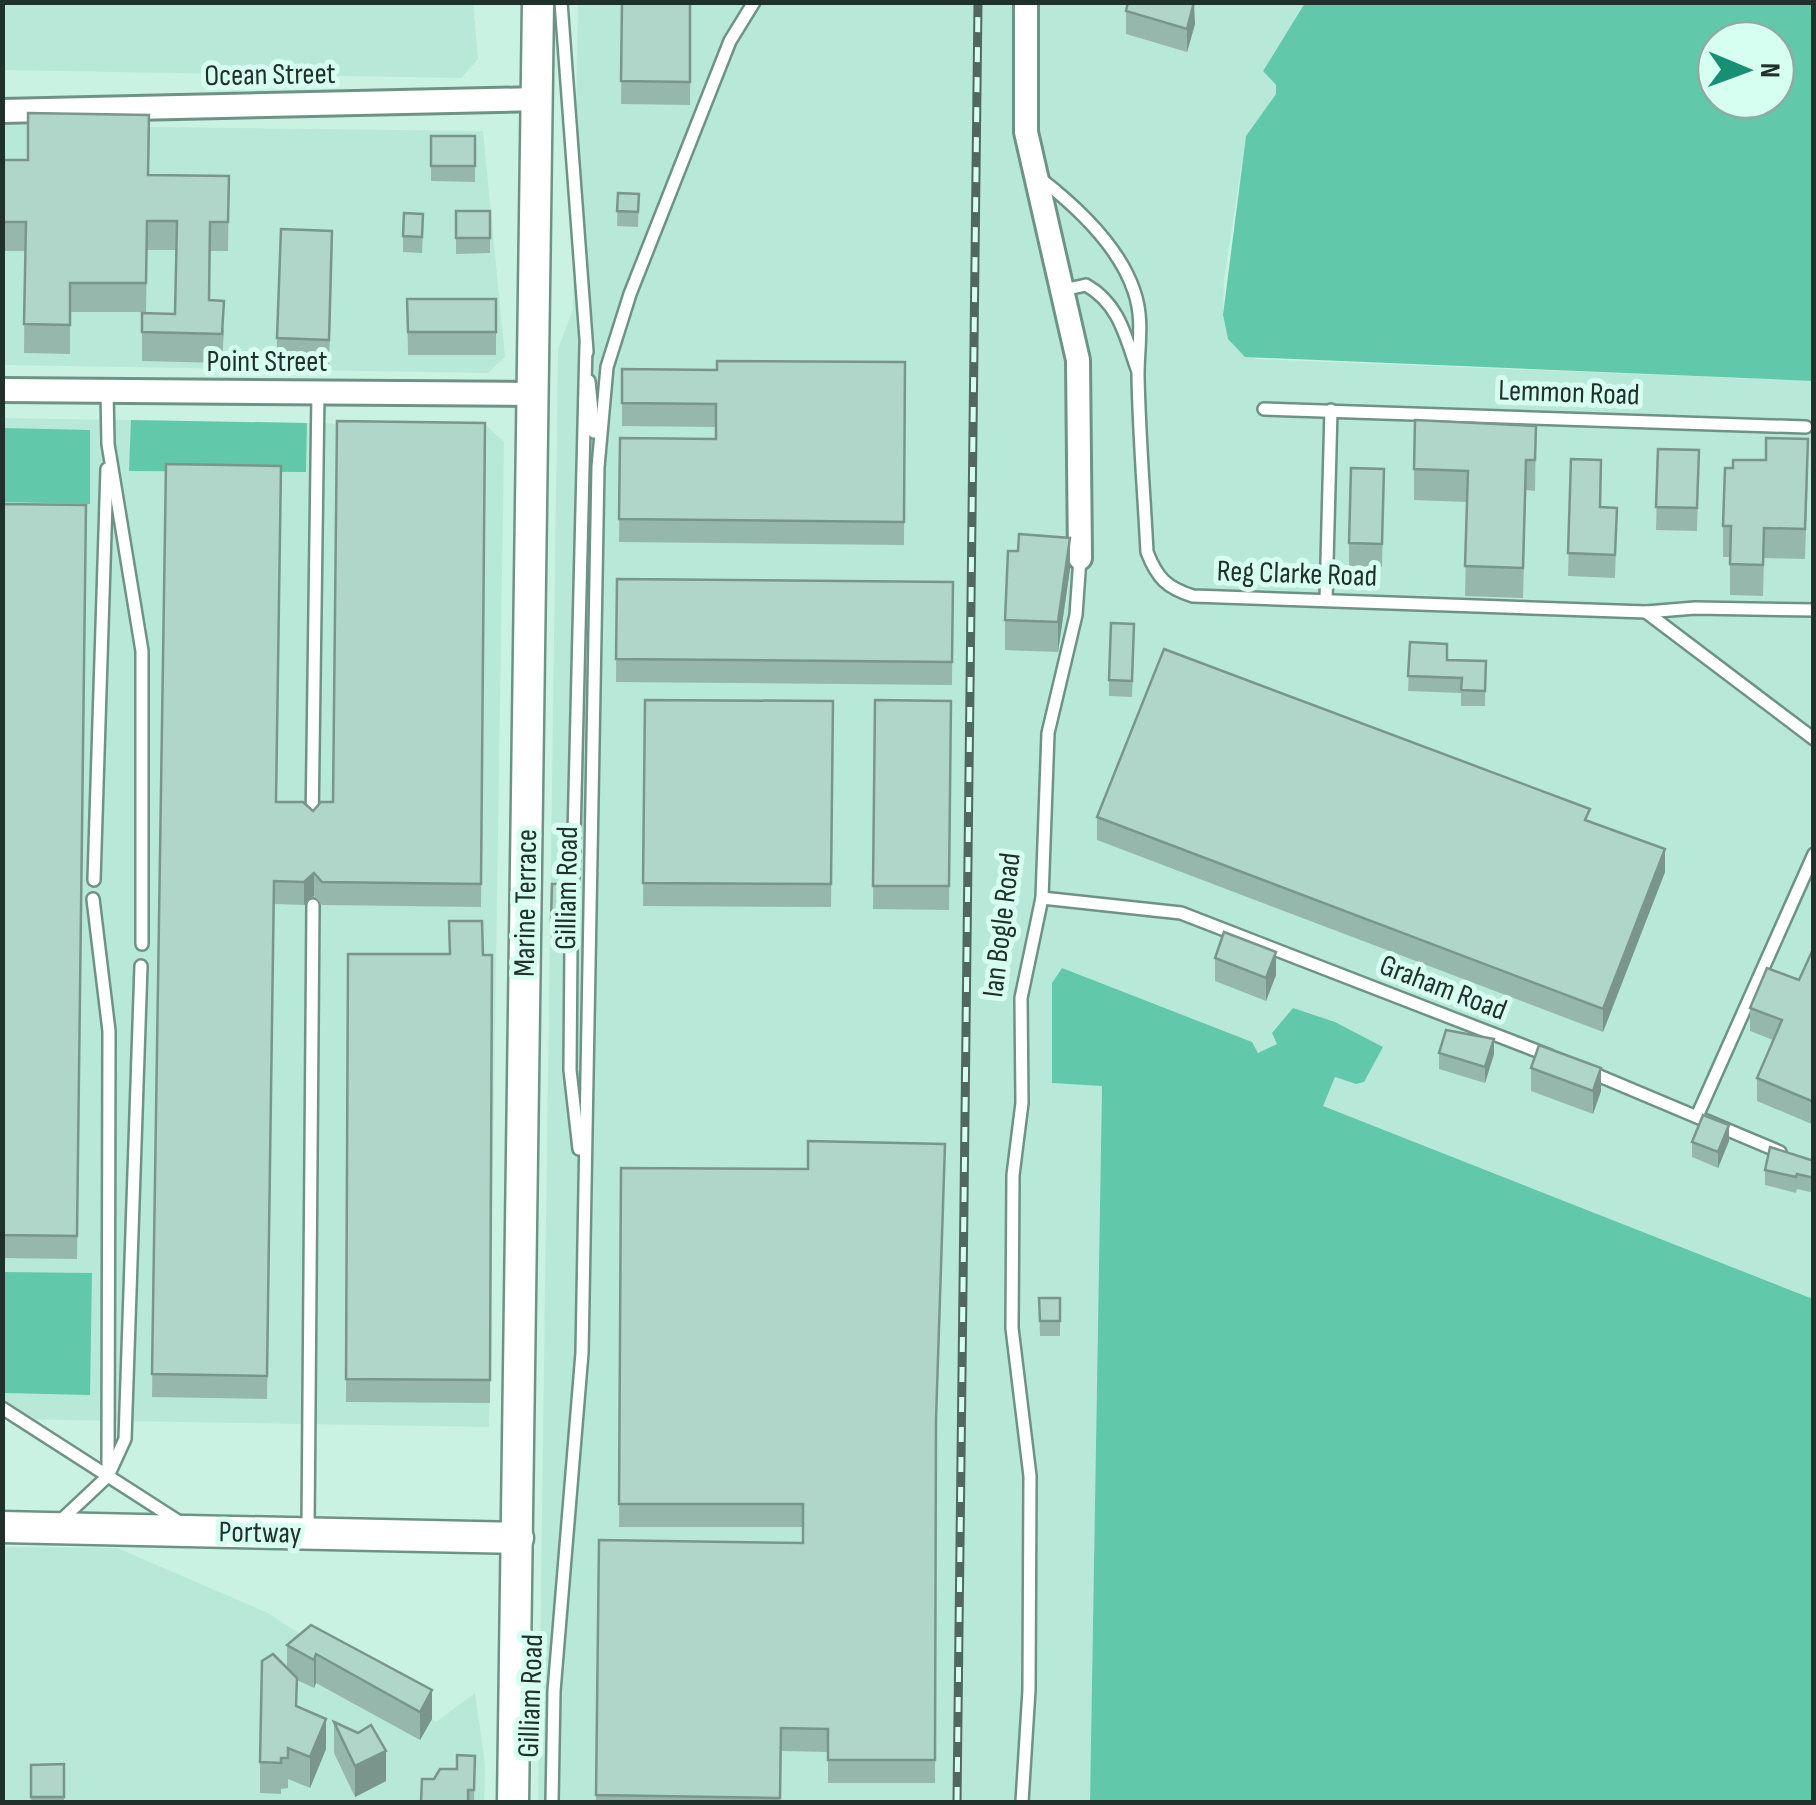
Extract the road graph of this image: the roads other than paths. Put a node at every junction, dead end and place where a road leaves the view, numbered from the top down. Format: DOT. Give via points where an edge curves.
graph roads {
  1 [pos="538,2"];
  2 [pos="561,2"];
  3 [pos="754,2"];
  4 [pos="1026,2"];
  5 [pos="538,98"];
  6 [pos="2,111"];
  7 [pos="1036,175"];
  8 [pos="1064,290"];
  9 [pos="586,346"];
  10 [pos="1138,373"];
  11 [pos="2,390"];
  12 [pos="107,390"];
  13 [pos="318,392"];
  14 [pos="532,394"];
  15 [pos="1264,409"];
  16 [pos="1331,410"];
  17 [pos="1806,427"];
  18 [pos="108,444"];
  19 [pos="598,467"];
  20 [pos="1080,558"];
  21 [pos="1326,600"];
  22 [pos="1814,610"];
  23 [pos="1646,612"];
  24 [pos="1814,738"];
  25 [pos="312,825"];
  26 [pos="1814,854"];
  27 [pos="572,877"];
  28 [pos="94,880"];
  29 [pos="1042,898"];
  30 [pos="93,899"];
  31 [pos="313,905"];
  32 [pos="142,944"];
  33 [pos="571,944"];
  34 [pos="141,966"];
  35 [pos="1698,1114"];
  36 [pos="1797,1160"];
  37 [pos="584,1189"];
  38 [pos="2,1408"];
  39 [pos="108,1476"];
  40 [pos="2,1527"];
  41 [pos="52,1528"];
  42 [pos="194,1531"];
  43 [pos="308,1534"];
  44 [pos="518,1538"];
  45 [pos="513,1802"];
  46 [pos="552,1802"];
  47 [pos="1022,1802"];
  1 -- 5 [label="main road, Marine Terrace"];
  2 -- 9 [label="lane"];
  3 -- 19 [label="lane, Gilliam Road" via="730,40 630,294 607,367"];
  4 -- 7 [label="street, Ian Bogle Road" via="1026,132"];
  5 -- 6 [label="street, Ocean Street"];
  5 -- 14 [label="main road, Marine Terrace"];
  7 -- 8 [label="street, Ian Bogle Road"];
  7 -- 10 [label="lane" via="1072,203 1126,272 1139,309"];
  8 -- 10 [label="lane" via="1086,285 1105,296"];
  8 -- 20 [label="street, Ian Bogle Road" via="1078,360"];
  9 -- 19 [label="lane"];
  9 -- 27 [label="lane"];
  10 -- 21 [label="lane, Reg Clarke Road" via="1148,552 1155,573 1171,589 1193,596"];
  11 -- 12 [label="street, Point Street"];
  12 -- 13 [label="street, Point Street"];
  12 -- 18 [label="lane"];
  13 -- 14 [label="street, Point Street"];
  13 -- 25 [label="lane"];
  14 -- 44 [label="main road, Marine Terrace"];
  15 -- 16 [label="lane, Lemmon Road"];
  16 -- 17 [label="lane, Lemmon Road"];
  16 -- 21 [label="lane"];
  18 -- 28 [label="lane"];
  18 -- 32 [label="lane" via="142,651"];
  19 -- 37 [label="lane, Gilliam Road"];
  20 -- 29 [label="lane, Ian Bogle Road" via="1076,615 1048,733"];
  21 -- 23 [label="lane, Reg Clarke Road"];
  22 -- 23 [label="lane, Reg Clarke Road"];
  23 -- 24 [label="lane"];
  26 -- 35 [label="lane"];
  29 -- 35 [label="lane, Graham Road" via="1182,913"];
  29 -- 47 [label="lane, Ian Bogle Road" via="1021,998 1022,1103 1013,1175 1012,1328 1030,1476"];
  30 -- 39 [label="lane" via="110,1032"];
  31 -- 43 [label="lane"];
  33 -- 37 [label="lane" via="570,1070"];
  34 -- 39 [label="lane" via="125,1439"];
  35 -- 36 [label="lane, Graham Road"];
  37 -- 46 [label="lane, Gilliam Road" via="582,1353 554,1691"];
  38 -- 39 [label="lane"];
  39 -- 41 [label="lane"];
  39 -- 42 [label="lane"];
  40 -- 41 [label="main road, Portway"];
  41 -- 42 [label="main road, Portway"];
  42 -- 43 [label="main road, Portway"];
  43 -- 44 [label="main road, Portway"];
  44 -- 45 [label="main road, Marine Terrace"];
}
